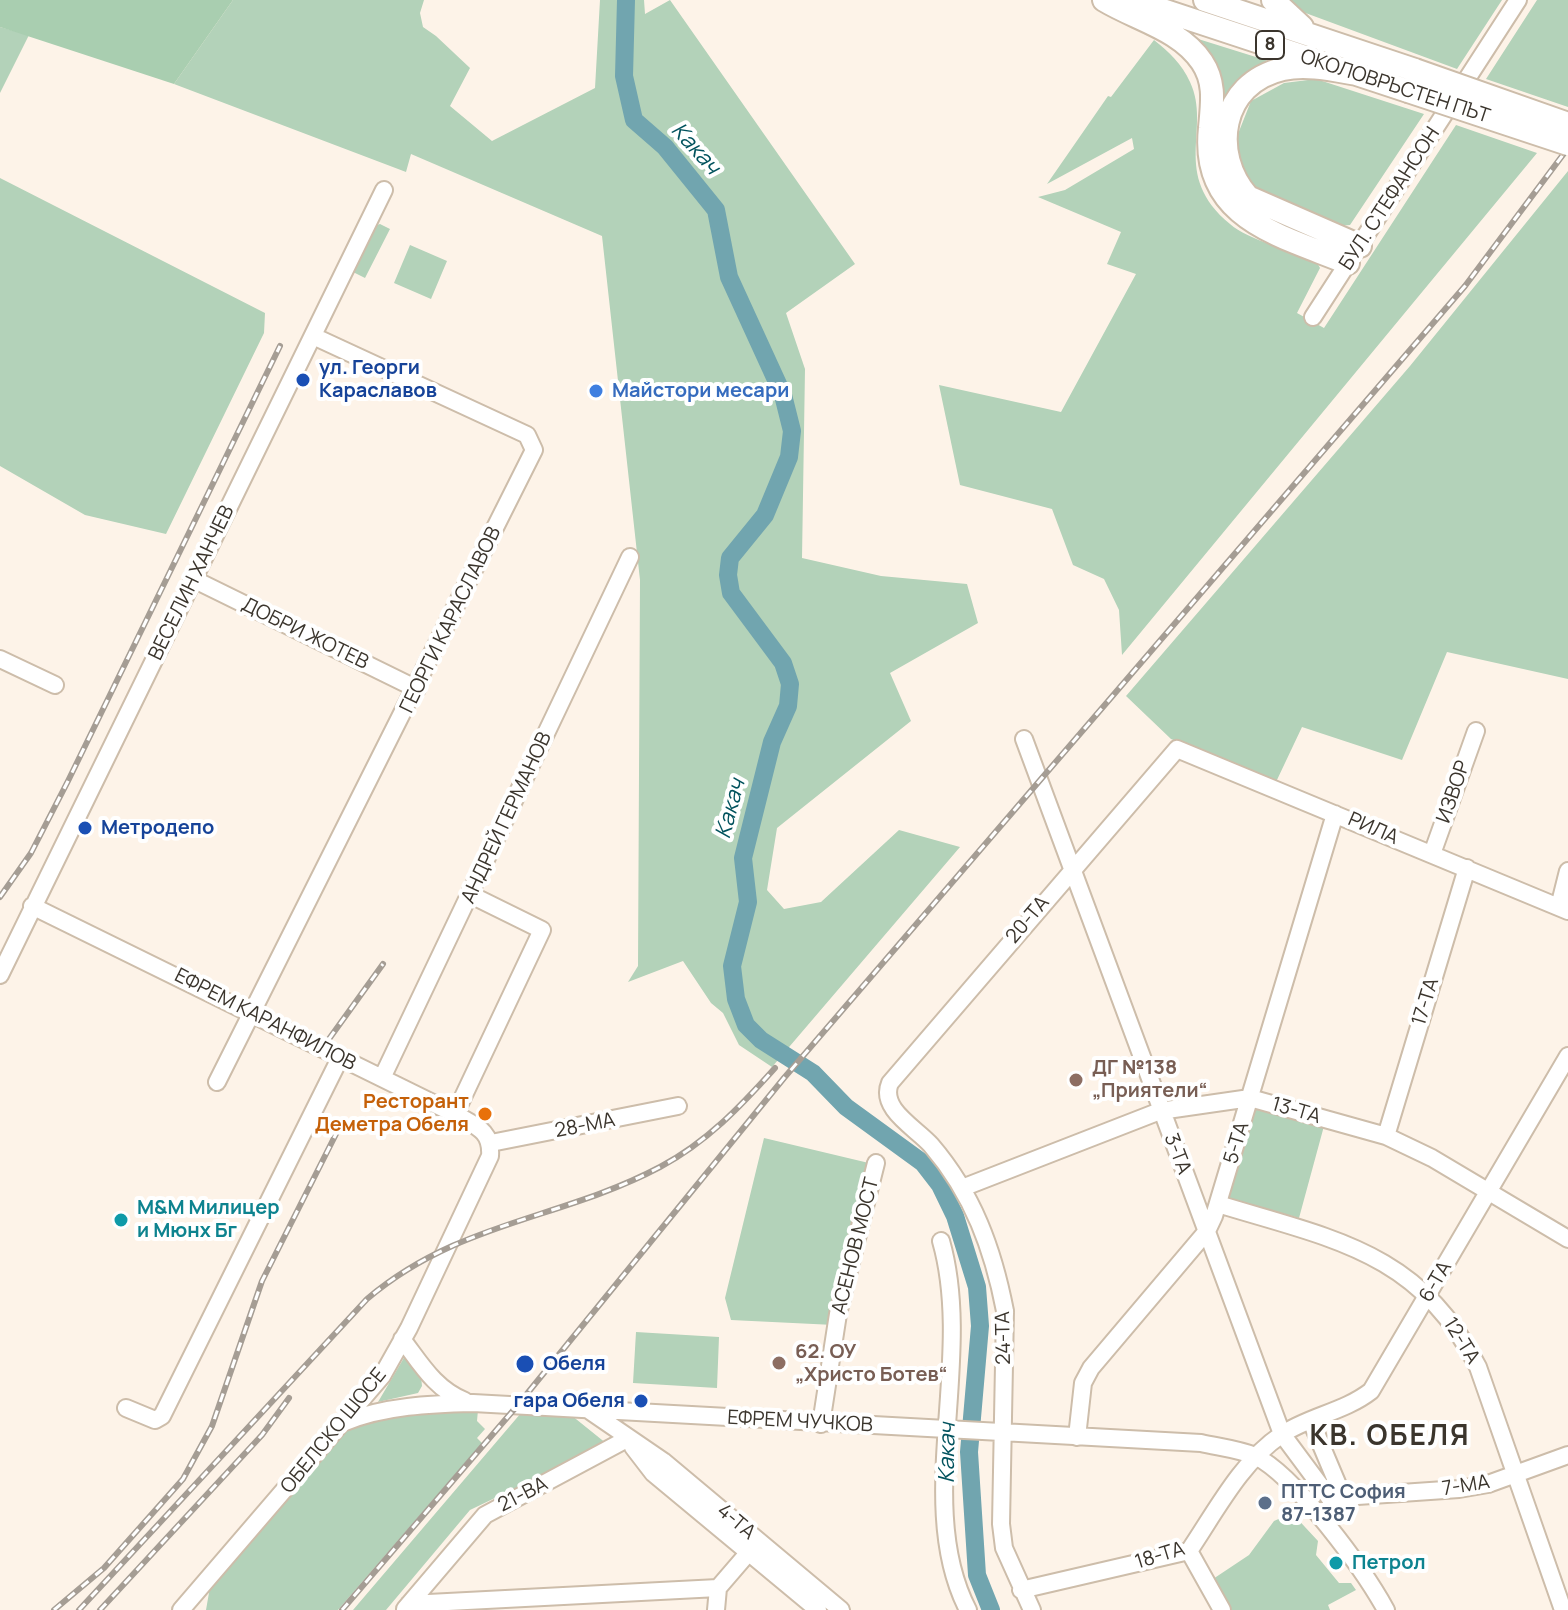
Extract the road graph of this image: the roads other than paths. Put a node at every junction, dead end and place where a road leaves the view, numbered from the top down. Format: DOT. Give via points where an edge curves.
graph roads {
  1 [pos="1104,0"];
  2 [pos="1132,0"];
  3 [pos="1205,0"];
  4 [pos="1273,0"];
  5 [pos="1518,0"];
  6 [pos="1361,64"];
  7 [pos="1411,80"];
  8 [pos="1568,124"];
  9 [pos="1568,144"];
  10 [pos="384,190"];
  11 [pos="1354,255"];
  12 [pos="1313,317"];
  13 [pos="313,336"];
  14 [pos="630,557"];
  15 [pos="193,579"];
  16 [pos="0,659"];
  17 [pos="55,685"];
  18 [pos="417,689"];
  19 [pos="1476,731"];
  20 [pos="1024,739"];
  21 [pos="1177,749"];
  22 [pos="1335,814"];
  23 [pos="1432,854"];
  24 [pos="1467,868"];
  25 [pos="1071,869"];
  26 [pos="1568,871"];
  27 [pos="471,895"];
  28 [pos="32,906"];
  29 [pos="1564,909"];
  30 [pos="0,975"];
  31 [pos="253,1015"];
  32 [pos="1568,1056"];
  33 [pos="340,1058"];
  34 [pos="382,1078"];
  35 [pos="217,1082"];
  36 [pos="887,1094"];
  37 [pos="1250,1098"];
  38 [pos="678,1106"];
  39 [pos="1160,1111"];
  40 [pos="455,1114"];
  41 [pos="1386,1136"];
  42 [pos="491,1143"];
  43 [pos="876,1163"];
  44 [pos="962,1188"];
  45 [pos="1489,1190"];
  46 [pos="1218,1204"];
  47 [pos="1207,1231"];
  48 [pos="1568,1239"];
  49 [pos="941,1241"];
  50 [pos="1428,1294"];
  51 [pos="402,1339"];
  52 [pos="473,1403"];
  53 [pos="126,1408"];
  54 [pos="587,1409"];
  55 [pos="1311,1421"];
  56 [pos="345,1422"];
  57 [pos="821,1424"];
  58 [pos="954,1431"];
  59 [pos="998,1433"];
  60 [pos="1282,1434"];
  61 [pos="1077,1437"];
  62 [pos="627,1439"];
  63 [pos="1568,1455"];
  64 [pos="1255,1457"];
  65 [pos="1517,1474"];
  66 [pos="1338,1501"];
  67 [pos="1318,1517"];
  68 [pos="1189,1551"];
  69 [pos="749,1552"];
  70 [pos="718,1588"];
  71 [pos="1021,1590"];
  72 [pos="407,1607"];
  73 [pos="181,1610"];
  74 [pos="716,1610"];
  75 [pos="818,1610"];
  76 [pos="841,1610"];
  77 [pos="968,1610"];
  78 [pos="1032,1610"];
  79 [pos="1222,1610"];
  80 [pos="1386,1610"];
  81 [pos="1563,1610"];
  1 -- 11 [label="highway" via="1170,33 1203,64 1213,101 1210,169 1229,204 1262,227"];
  2 -- 6 [label="highway, ОКОЛОВРЪСТЕН ПЪТ / 8"];
  3 -- 6 [label="highway, ОКОЛОВРЪСТЕН ПЪТ / 8"];
  4 -- 6 [label="highway" via="1302,27"];
  5 -- 11 [label="street, БУЛ. СТЕФАНСОН"];
  6 -- 7 [label="highway, ОКОЛОВРЪСТЕН ПЪТ / 8"];
  6 -- 11 [label="highway" via="1266,75 1240,97 1224,137 1235,182 1248,197"];
  7 -- 8 [label="highway, ОКОЛОВРЪСТЕН ПЪТ / 8, bridge"];
  7 -- 9 [label="highway, ОКОЛОВРЪСТЕН ПЪТ / 8, bridge"];
  10 -- 13 [label="street, ВЕСЕЛИН ХАНЧЕВ"];
  11 -- 12 [label="street, БУЛ. СТЕФАНСОН"];
  13 -- 15 [label="street, ВЕСЕЛИН ХАНЧЕВ"];
  13 -- 18 [label="street, ГЕОРГИ КАРАСЛАВОВ" via="532,440 529,463"];
  14 -- 27 [label="street, АНДРЕЙ ГЕРМАНОВ"];
  15 -- 18 [label="street, ДОБРИ ЖОТЕВ"];
  15 -- 28 [label="street, ВЕСЕЛИН ХАНЧЕВ"];
  16 -- 17 [label="street"];
  18 -- 31 [label="street, ГЕОРГИ КАРАСЛАВОВ"];
  19 -- 23 [label="street, ИЗВОР"];
  20 -- 25 [label="street, 3-ТА"];
  21 -- 22 [label="street, РИЛА"];
  21 -- 25 [label="street, 20-ТА"];
  22 -- 23 [label="street, РИЛА"];
  22 -- 37 [label="street, 5-ТА"];
  23 -- 24 [label="street, РИЛА"];
  24 -- 29 [label="street, РИЛА"];
  24 -- 41 [label="street, 17-ТА"];
  25 -- 36 [label="street, 20-ТА" via="890,1083"];
  25 -- 39 [label="street, 3-ТА"];
  26 -- 29 [label="street"];
  27 -- 34 [label="street, АНДРЕЙ ГЕРМАНОВ"];
  27 -- 40 [label="street" via="542,930"];
  28 -- 30 [label="street, ВЕСЕЛИН ХАНЧЕВ"];
  28 -- 31 [label="street, ЕФРЕМ КАРАНФИЛОВ"];
  31 -- 33 [label="street, ЕФРЕМ КАРАНФИЛОВ"];
  31 -- 35 [label="street, ГЕОРГИ КАРАСЛАВОВ"];
  32 -- 45 [label="street, 6-ТА"];
  33 -- 34 [label="street, ЕФРЕМ КАРАНФИЛОВ"];
  33 -- 53 [label="street" via="162,1416 155,1420"];
  34 -- 40 [label="street, ЕФРЕМ КАРАНФИЛОВ"];
  36 -- 44 [label="street, 24-ТА" via="892,1107"];
  37 -- 39 [label="street, 13-ТА"];
  37 -- 41 [label="street, 13-ТА"];
  37 -- 46 [label="street, 5-ТА"];
  38 -- 42 [label="street, 28-МА"];
  39 -- 44 [label="street, 13-ТА"];
  39 -- 47 [label="street, 3-ТА"];
  40 -- 42 [label="street, ЕФРЕМ КАРАНФИЛОВ" via="486,1132"];
  41 -- 45 [label="street, 13-ТА"];
  42 -- 51 [label="street, ОБЕЛСКО ШОСЕ" via="490,1156"];
  43 -- 57 [label="street, АСЕНОВ МОСТ" via="838,1314"];
  44 -- 59 [label="street, 24-ТА" via="986,1234 1005,1311"];
  45 -- 48 [label="street, 13-ТА"];
  45 -- 50 [label="street, 6-ТА"];
  46 -- 47 [label="street, 5-ТА"];
  46 -- 50 [label="street, 12-ТА" via="1375,1256"];
  47 -- 60 [label="street, 3-ТА"];
  47 -- 61 [label="street, 5-ТА" via="1091,1368 1081,1392"];
  49 -- 58 [label="street" via="953,1305"];
  50 -- 55 [label="street, 6-ТА" via="1371,1391"];
  50 -- 65 [label="street, 12-ТА" via="1464,1339 1478,1367"];
  51 -- 52 [label="street" via="433,1381 450,1395"];
  51 -- 56 [label="street, ОБЕЛСКО ШОСЕ" via="382,1376"];
  52 -- 54 [label="street, ЕФРЕМ ЧУЧКОВ"];
  52 -- 56 [label="street, ЕФРЕМ ЧУЧКОВ" via="430,1404"];
  54 -- 57 [label="street, ЕФРЕМ ЧУЧКОВ"];
  54 -- 62 [label="street, 4-ТА"];
  55 -- 60 [label="street, 6-ТА"];
  55 -- 66 [label="street"];
  56 -- 73 [label="street, ОБЕЛСКО ШОСЕ"];
  57 -- 58 [label="street, ЕФРЕМ ЧУЧКОВ"];
  58 -- 59 [label="street, ЕФРЕМ ЧУЧКОВ"];
  58 -- 77 [label="street" via="946,1548"];
  59 -- 61 [label="street, ЕФРЕМ ЧУЧКОВ"];
  59 -- 71 [label="street, 24-ТА" via="1004,1548"];
  60 -- 64 [label="street, 6-ТА"];
  60 -- 66 [label="street, 3-ТА"];
  61 -- 64 [label="street, ЕФРЕМ ЧУЧКОВ" via="1201,1443"];
  62 -- 69 [label="street, 4-ТА" via="653,1473"];
  62 -- 72 [label="street, 21-ВА" via="485,1515"];
  62 -- 76 [label="street, 4-ТА" via="663,1461"];
  63 -- 65 [label="street, 7-МА"];
  64 -- 67 [label="street" via="1290,1484"];
  64 -- 68 [label="street, 18-ТА"];
  65 -- 66 [label="street, 7-МА" via="1459,1489"];
  65 -- 81 [label="street, 12-ТА"];
  66 -- 67 [label="street"];
  67 -- 80 [label="street"];
  68 -- 71 [label="street, 18-ТА"];
  68 -- 79 [label="street"];
  69 -- 70 [label="street"];
  69 -- 75 [label="street, 4-ТА"];
  70 -- 72 [label="street"];
  70 -- 74 [label="street"];
  71 -- 78 [label="street, 24-ТА"];
}
